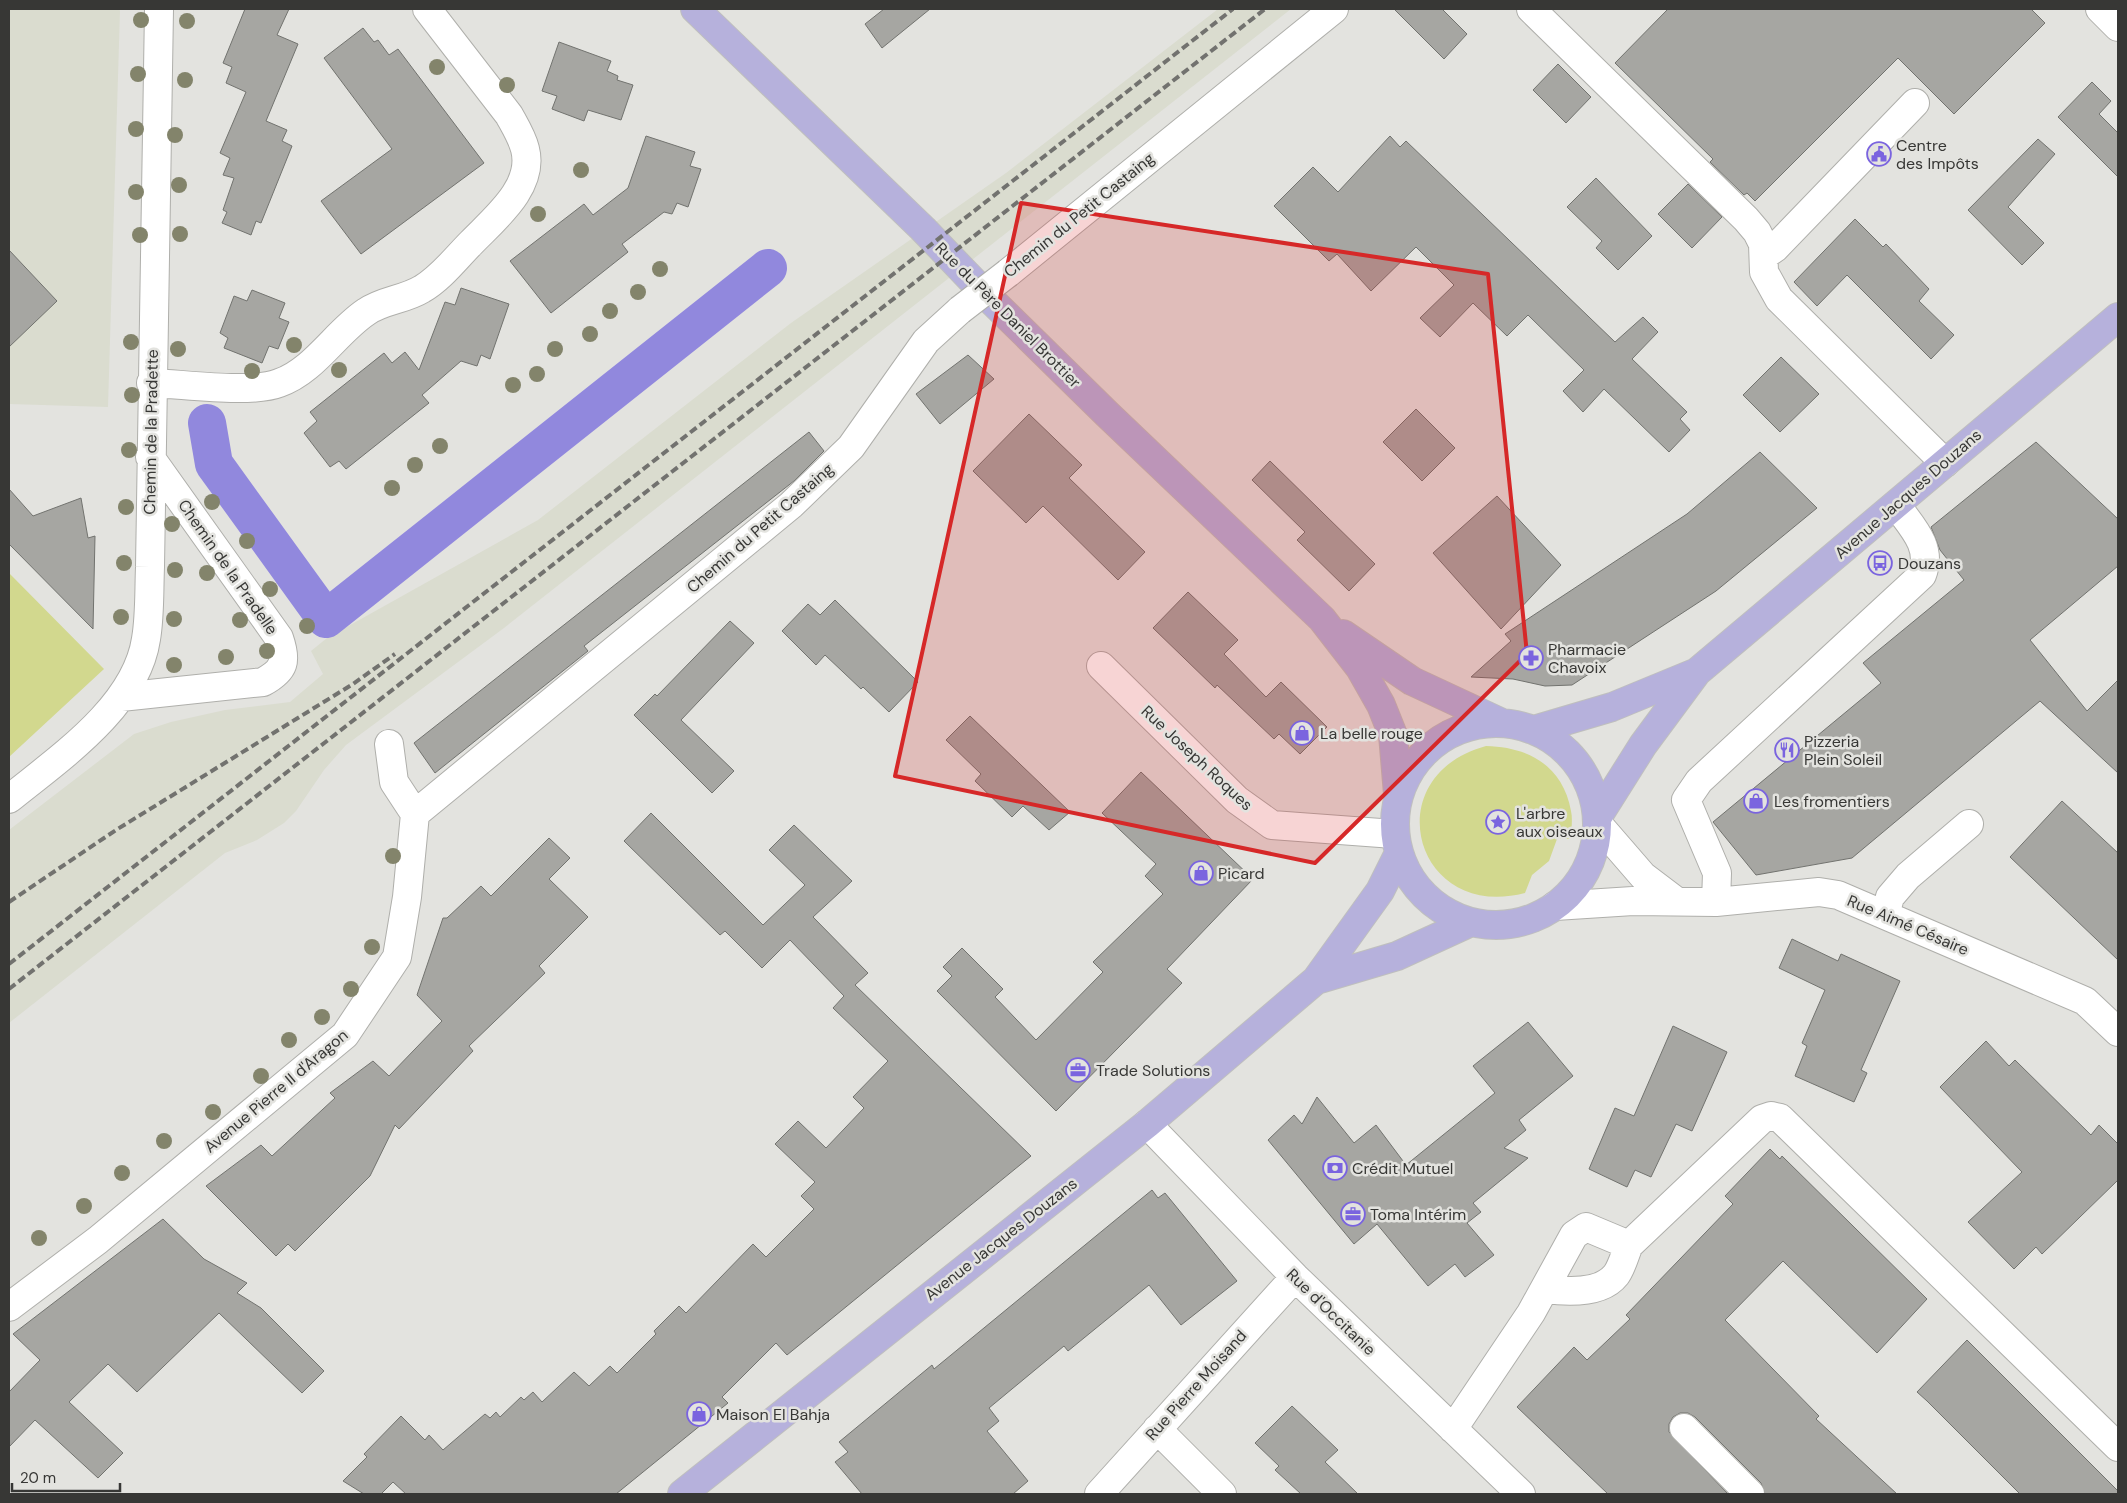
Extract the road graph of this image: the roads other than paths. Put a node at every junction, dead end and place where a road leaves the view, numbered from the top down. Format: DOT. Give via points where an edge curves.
graph roads {
  1 [pos="159,9"];
  2 [pos="427,9"];
  3 [pos="695,9"];
  4 [pos="1334,9"];
  5 [pos="1531,9"];
  6 [pos="2100,9"];
  7 [pos="2118,27"];
  8 [pos="1915,103"];
  9 [pos="1765,255"];
  10 [pos="2118,317"];
  11 [pos="151,383"];
  12 [pos="150,457"];
  13 [pos="1945,463"];
  14 [pos="1896,505"];
  15 [pos="1322,619"];
  16 [pos="1101,666"];
  17 [pos="1697,672"];
  18 [pos="121,696"];
  19 [pos="1500,722"];
  20 [pos="1534,730"];
  21 [pos="390,744"];
  22 [pos="1398,794"];
  23 [pos="9,799"];
  24 [pos="415,814"];
  25 [pos="1598,821"];
  26 [pos="1969,824"];
  27 [pos="1396,844"];
  28 [pos="1676,900"];
  29 [pos="1716,902"];
  30 [pos="1555,906"];
  31 [pos="1884,915"];
  32 [pos="1471,922"];
  33 [pos="1316,980"];
  34 [pos="2118,1032"];
  35 [pos="1147,1124"];
  36 [pos="1629,1246"];
  37 [pos="1295,1277"];
  38 [pos="1545,1289"];
  39 [pos="9,1307"];
  40 [pos="1684,1428"];
  41 [pos="1157,1429"];
  42 [pos="1453,1429"];
  43 [pos="2118,1447"];
  44 [pos="682,1494"];
  45 [pos="1099,1494"];
  46 [pos="1222,1494"];
  47 [pos="1521,1494"];
  48 [pos="1750,1494"];
  1 -- 11 [label="street, Chemin de la Pradette"];
  2 -- 11 [label="street" via="519,132 526,150 526,167 510,203 443,272 422,289 381,303 366,312 294,377 259,388"];
  3 -- 15 [label="main road, Rue du Père Daniel Brottier" via="922,229 1106,414"];
  4 -- 24 [label="street, Chemin du Petit Castaing, bridge" via="960,310 926,341 851,447 791,505"];
  5 -- 9 [label="street" via="1746,219 1757,232"];
  6 -- 7 [label="street"];
  8 -- 9 [label="street"];
  9 -- 13 [label="street" via="1764,272 1779,299"];
  10 -- 13 [label="main road, Avenue Jacques Douzans"];
  11 -- 12 [label="street, Chemin de la Pradette"];
  12 -- 18 [label="street, Chemin de la Pradette" via="150,585 146,641"];
  12 -- 18 [label="street, Chemin de la Pradelle" via="279,638 284,653 282,666 263,682"];
  13 -- 14 [label="main road, Avenue Jacques Douzans"];
  14 -- 17 [label="main road, Avenue Jacques Douzans"];
  14 -- 29 [label="street" via="1926,552 1927,564 1922,575 1699,781 1686,800 1717,873"];
  15 -- 19 [label="main road, Rue du Père Daniel Brottier" via="1412,681"];
  15 -- 22 [label="main road, Rue du Père Daniel Brottier" via="1360,668 1381,705 1393,735"];
  16 -- 27 [label="street, Rue Joseph Roques" via="1237,800 1272,825 1354,833"];
  17 -- 20 [label="main road, Avenue Jacques Douzans" via="1612,706"];
  17 -- 25 [label="main road, Avenue Jacques Douzans" via="1643,745"];
  18 -- 23 [label="street, Chemin de la Pradette" via="80,741"];
  19 -- 20 [label="main road"];
  19 -- 22 [label="main road" via="1456,730 1437,741 1420,755"];
  20 -- 25 [label="main road" via="1554,740 1580,768 1594,796"];
  21 -- 24 [label="street" via="394,782"];
  22 -- 27 [label="main road" via="1394,814"];
  24 -- 39 [label="street, Avenue Pierre II d'Aragon" via="397,957 346,1035 98,1240"];
  25 -- 28 [label="street" via="1642,876"];
  25 -- 30 [label="main road" via="1595,848 1586,870 1573,891"];
  26 -- 31 [label="street" via="1908,876 1890,897"];
  27 -- 32 [label="main road" via="1411,881 1444,911"];
  27 -- 33 [label="main road, Avenue Jacques Douzans" via="1380,891"];
  28 -- 29 [label="street, Rue Aimé Césaire"];
  28 -- 30 [label="street, Rue Aimé Césaire"];
  29 -- 31 [label="street, Rue Aimé Césaire" via="1819,892 1838,895"];
  30 -- 32 [label="main road" via="1536,918 1515,924"];
  31 -- 34 [label="street, Rue Aimé Césaire" via="2086,1001"];
  32 -- 33 [label="main road, Avenue Jacques Douzans" via="1397,956"];
  33 -- 35 [label="main road, Avenue Jacques Douzans"];
  35 -- 37 [label="street, Rue d'Occitanie"];
  35 -- 44 [label="main road, Avenue Jacques Douzans"];
  36 -- 38 [label="street" via="1616,1275 1597,1288"];
  36 -- 38 [label="street" via="1586,1227 1574,1235"];
  36 -- 43 [label="street" via="1762,1118 1780,1118"];
  37 -- 41 [label="street, Rue Pierre Moisand"];
  37 -- 42 [label="street, Rue d'Occitanie"];
  38 -- 42 [label="street"];
  40 -- 48 [label="street"];
  41 -- 45 [label="street, Rue Pierre Moisand"];
  41 -- 46 [label="street"];
  42 -- 47 [label="street, Rue d'Occitanie"];
}
